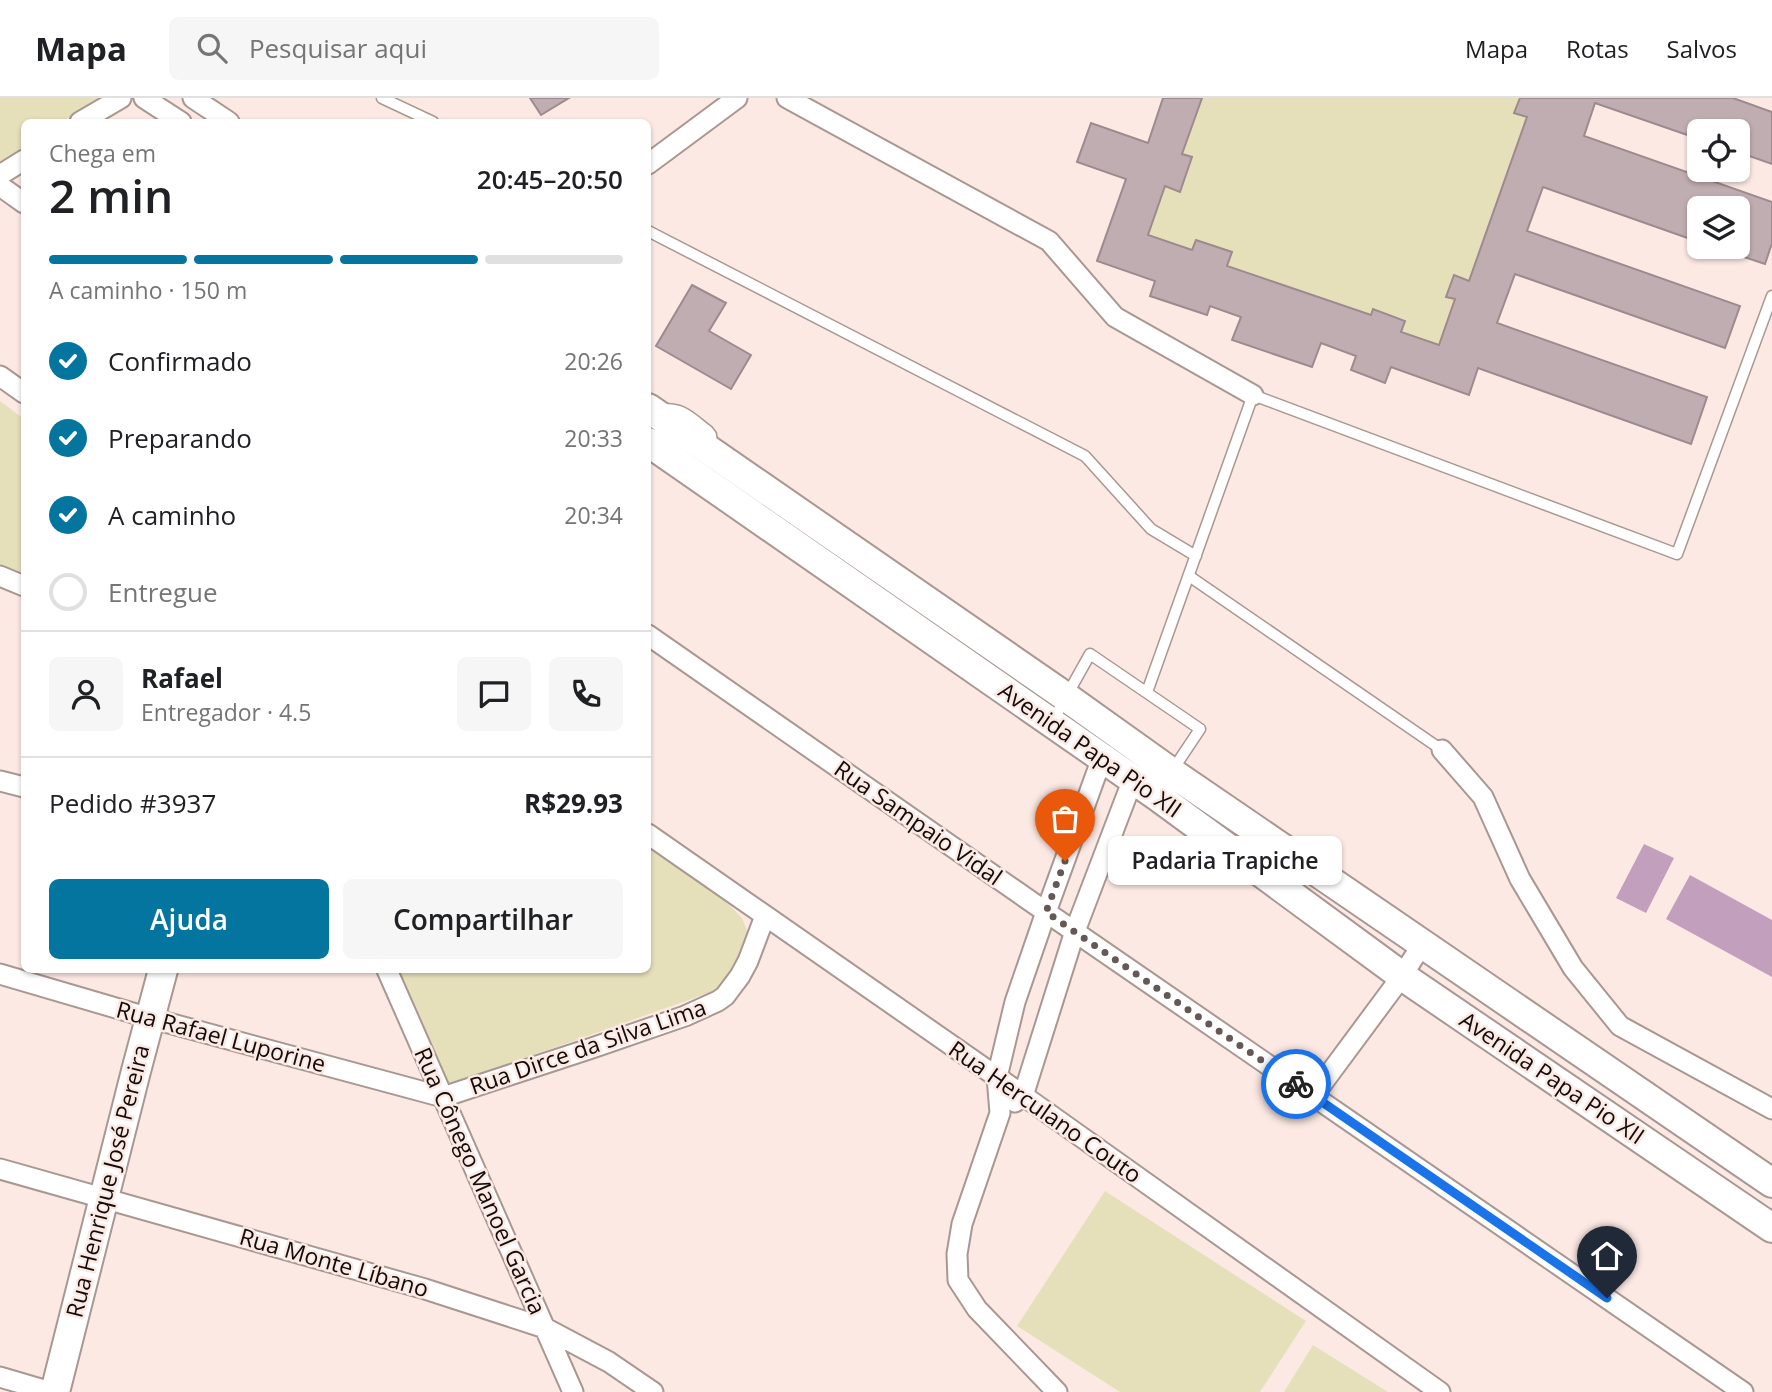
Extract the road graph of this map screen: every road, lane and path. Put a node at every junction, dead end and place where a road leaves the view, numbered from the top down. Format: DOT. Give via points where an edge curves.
graph roads {
  1 [pos="121,98"];
  2 [pos="144,98"];
  3 [pos="382,98"];
  4 [pos="737,98"];
  5 [pos="787,98"];
  6 [pos="195,99"];
  7 [pos="85,119"];
  8 [pos="176,119"];
  9 [pos="225,119"];
  10 [pos="427,119"];
  11 [pos="21,162"];
  12 [pos="651,162"];
  13 [pos="0,175"];
  14 [pos="0,186"];
  15 [pos="21,201"];
  16 [pos="651,233"];
  17 [pos="1772,296"];
  18 [pos="0,376"];
  19 [pos="21,391"];
  20 [pos="1253,395"];
  21 [pos="651,411"];
  22 [pos="651,444"];
  23 [pos="844,544"];
  24 [pos="1196,556"];
  25 [pos="827,567"];
  26 [pos="0,576"];
  27 [pos="1189,576"];
  28 [pos="21,585"];
  29 [pos="651,637"];
  30 [pos="1147,692"];
  31 [pos="1066,697"];
  32 [pos="1052,723"];
  33 [pos="1442,750"];
  34 [pos="1102,758"];
  35 [pos="1133,779"];
  36 [pos="0,781"];
  37 [pos="1164,784"];
  38 [pos="21,786"];
  39 [pos="651,836"];
  40 [pos="1046,912"];
  41 [pos="765,916"];
  42 [pos="1075,931"];
  43 [pos="1423,943"];
  44 [pos="162,973"];
  45 [pos="388,973"];
  46 [pos="0,974"];
  47 [pos="1402,976"];
  48 [pos="150,1018"];
  49 [pos="997,1077"];
  50 [pos="1023,1096"];
  51 [pos="1313,1096"];
  52 [pos="443,1097"];
  53 [pos="1772,1109"];
  54 [pos="1000,1113"];
  55 [pos="0,1169"];
  56 [pos="1772,1183"];
  57 [pos="104,1197"];
  58 [pos="1772,1228"];
  59 [pos="545,1328"];
  60 [pos="0,1377"];
  61 [pos="53,1392"];
  62 [pos="573,1392"];
  63 [pos="653,1392"];
  64 [pos="1057,1392"];
  65 [pos="1440,1392"];
  66 [pos="1743,1392"];
  1 -- 7 [label="street"];
  2 -- 8 [label="street"];
  3 -- 10 [label="lane"];
  4 -- 12 [label="street"];
  5 -- 20 [label="street" via="1049,241 1115,317"];
  6 -- 9 [label="street"];
  11 -- 13 [label="street"];
  14 -- 15 [label="street"];
  16 -- 24 [label="lane" via="1085,456 1151,529"];
  17 -- 20 [label="lane" via="1677,554"];
  18 -- 19 [label="street"];
  20 -- 24 [label="lane"];
  21 -- 23 [label="street, Avenida Papa Pio XII"];
  22 -- 25 [label="street, Avenida Papa Pio XII"];
  23 -- 25 [label="street"];
  23 -- 31 [label="street, Avenida Papa Pio XII"];
  24 -- 27 [label="lane"];
  25 -- 32 [label="street, Avenida Papa Pio XII"];
  26 -- 28 [label="street"];
  27 -- 30 [label="lane"];
  27 -- 33 [label="lane"];
  29 -- 40 [label="street, Rua Sampaio Vidal"];
  30 -- 31 [label="lane" via="1090,654"];
  30 -- 37 [label="lane" via="1200,729"];
  31 -- 32 [label="lane"];
  31 -- 37 [label="street, Avenida Papa Pio XII"];
  32 -- 34 [label="street, Avenida Papa Pio XII"];
  33 -- 53 [label="street" via="1483,797 1520,879 1573,968 1620,1026"];
  34 -- 35 [label="street, Avenida Papa Pio XII"];
  34 -- 40 [label="street"];
  35 -- 37 [label="street, Avenida Papa Pio XII"];
  35 -- 42 [label="street"];
  36 -- 38 [label="street"];
  37 -- 43 [label="street, Avenida Papa Pio XII"];
  37 -- 47 [label="street, Avenida Papa Pio XII"];
  39 -- 41 [label="street, Rua Herculano Couto"];
  40 -- 42 [label="street, Rua Sampaio Vidal"];
  40 -- 49 [label="street"];
  41 -- 49 [label="street, Rua Herculano Couto"];
  41 -- 52 [label="street, Rua Dirce da Silva Lima" via="740,976 718,1001"];
  42 -- 50 [label="street"];
  42 -- 51 [label="street, Rua Sampaio Vidal"];
  43 -- 47 [label="street"];
  43 -- 56 [label="street, Avenida Papa Pio XII"];
  44 -- 48 [label="street, Rua Henrique José Pereira"];
  45 -- 52 [label="street, Rua Cônego Manoel Garcia"];
  46 -- 48 [label="street, Rua Rafael Luporine"];
  47 -- 51 [label="street"];
  47 -- 58 [label="street, Avenida Papa Pio XII"];
  48 -- 52 [label="street, Rua Rafael Luporine"];
  48 -- 57 [label="street, Rua Henrique José Pereira"];
  49 -- 50 [label="street, Rua Herculano Couto"];
  49 -- 54 [label="street"];
  50 -- 54 [label="street"];
  50 -- 65 [label="street, Rua Herculano Couto"];
  51 -- 66 [label="street, Rua Sampaio Vidal"];
  52 -- 59 [label="street, Rua Cônego Manoel Garcia"];
  54 -- 64 [label="street" via="962,1224 958,1280 977,1309"];
  55 -- 57 [label="street, Rua Monte Líbano"];
  57 -- 59 [label="street, Rua Monte Líbano"];
  57 -- 61 [label="street, Rua Henrique José Pereira"];
  59 -- 62 [label="street, Rua Cônego Manoel Garcia"];
  59 -- 63 [label="street, Rua Monte Líbano"];
  60 -- 61 [label="street"];
}
